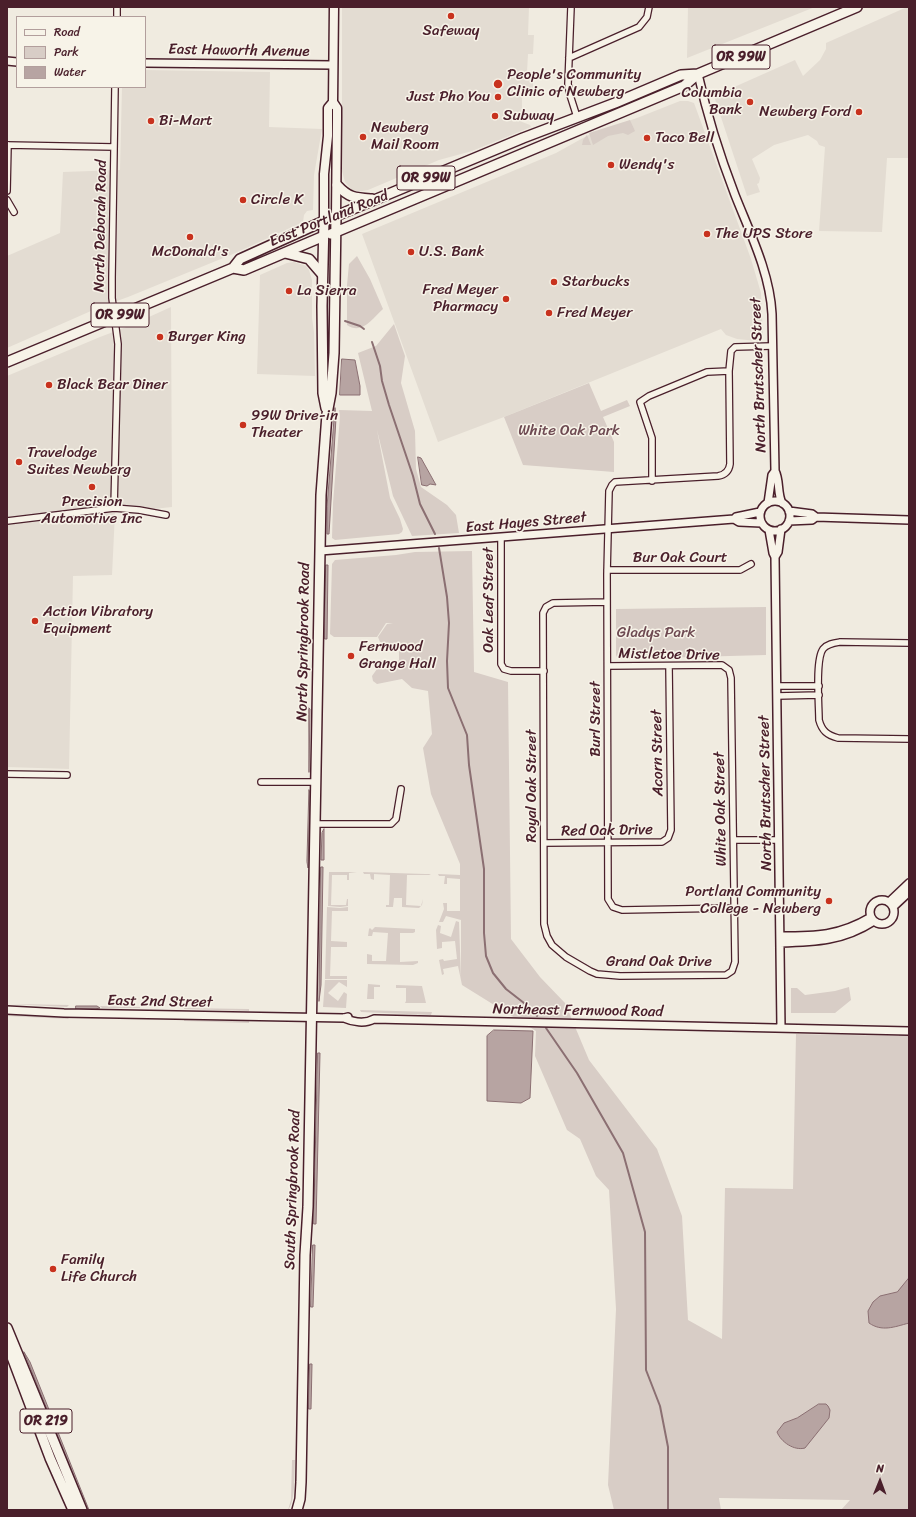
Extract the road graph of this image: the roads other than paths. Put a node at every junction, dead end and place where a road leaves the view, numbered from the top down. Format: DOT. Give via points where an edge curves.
graph roads {
  1 [pos="334,7"];
  2 [pos="571,7"];
  3 [pos="649,7"];
  4 [pos="857,7"];
  5 [pos="569,58"];
  6 [pos="146,63"];
  7 [pos="333,65"];
  8 [pos="698,74"];
  9 [pos="116,88"];
  10 [pos="333,102"];
  11 [pos="577,117"];
  12 [pos="8,145"];
  13 [pos="114,147"];
  14 [pos="337,185"];
  15 [pos="7,191"];
  16 [pos="7,200"];
  17 [pos="374,200"];
  18 [pos="14,212"];
  19 [pos="336,216"];
  20 [pos="324,221"];
  21 [pos="336,232"];
  22 [pos="324,236"];
  23 [pos="285,253"];
  24 [pos="233,268"];
  25 [pos="322,274"];
  26 [pos="115,317"];
  27 [pos="772,346"];
  28 [pos="7,362"];
  29 [pos="323,369"];
  30 [pos="729,371"];
  31 [pos="331,393"];
  32 [pos="327,414"];
  33 [pos="775,471"];
  34 [pos="652,481"];
  35 [pos="768,502"];
  36 [pos="782,503"];
  37 [pos="114,508"];
  38 [pos="789,511"];
  39 [pos="760,512"];
  40 [pos="166,515"];
  41 [pos="816,517"];
  42 [pos="734,519"];
  43 [pos="909,520"];
  44 [pos="7,521"];
  45 [pos="789,521"];
  46 [pos="762,523"];
  47 [pos="608,529"];
  48 [pos="781,529"];
  49 [pos="769,530"];
  50 [pos="501,538"];
  51 [pos="320,551"];
  52 [pos="775,557"];
  53 [pos="752,564"];
  54 [pos="607,570"];
  55 [pos="607,602"];
  56 [pos="909,643"];
  57 [pos="608,666"];
  58 [pos="669,666"];
  59 [pos="729,670"];
  60 [pos="544,671"];
  61 [pos="777,686"];
  62 [pos="819,686"];
  63 [pos="819,695"];
  64 [pos="777,696"];
  65 [pos="909,739"];
  66 [pos="7,774"];
  67 [pos="67,775"];
  68 [pos="261,782"];
  69 [pos="316,782"];
  70 [pos="401,789"];
  71 [pos="316,824"];
  72 [pos="668,838"];
  73 [pos="734,840"];
  74 [pos="779,840"];
  75 [pos="608,842"];
  76 [pos="544,843"];
  77 [pos="315,870"];
  78 [pos="909,883"];
  79 [pos="909,892"];
  80 [pos="891,905"];
  81 [pos="734,908"];
  82 [pos="873,919"];
  83 [pos="780,939"];
  84 [pos="566,957"];
  85 [pos="732,971"];
  86 [pos="7,1010"];
  87 [pos="312,1017"];
  88 [pos="781,1028"];
  89 [pos="909,1031"];
  90 [pos="7,1328"];
  91 [pos="7,1344"];
  92 [pos="73,1510"];
  93 [pos="82,1510"];
  94 [pos="297,1510"];
  1 -- 7 [label="main road, North Springbrook Road"];
  2 -- 5 [label="street"];
  3 -- 5 [label="street" via="639,27"];
  4 -- 8 [label="main road, East Portland Road / OR 99W"];
  5 -- 11 [label="street" via="570,95"];
  6 -- 7 [label="street, East Haworth Avenue"];
  7 -- 10 [label="main road, North Springbrook Road"];
  8 -- 11 [label="main road, East Portland Road / OR 99W" via="681,75"];
  8 -- 21 [label="main road, East Portland Road / OR 99W" via="684,86"];
  8 -- 27 [label="street, North Brutscher Street" via="725,168 768,283"];
  9 -- 13 [label="street, North Deborah Road"];
  10 -- 14 [label="main road, North Springbrook Road" via="337,108"];
  10 -- 20 [label="main road, North Springbrook Road" via="328,108"];
  11 -- 17 [label="main road, East Portland Road / OR 99W"];
  12 -- 13 [label="street"];
  12 -- 15 [label="street"];
  13 -- 26 [label="street, North Deborah Road" via="112,298"];
  14 -- 17 [label="main road" via="351,197"];
  14 -- 19 [label="main road, North Springbrook Road"];
  16 -- 18 [label="street"];
  17 -- 19 [label="main road, East Portland Road / OR 99W"];
  19 -- 20 [label="main road, East Portland Road / OR 99W"];
  19 -- 21 [label="main road, North Springbrook Road"];
  20 -- 22 [label="main road, North Springbrook Road"];
  20 -- 24 [label="main road, East Portland Road / OR 99W" via="240,259"];
  21 -- 22 [label="main road, East Portland Road / OR 99W"];
  21 -- 31 [label="main road, North Springbrook Road"];
  22 -- 23 [label="main road, East Portland Road / OR 99W"];
  22 -- 25 [label="main road, North Springbrook Road"];
  23 -- 24 [label="main road, East Portland Road / OR 99W" via="244,270"];
  23 -- 25 [label="main road" via="309,259"];
  24 -- 26 [label="main road, East Portland Road / OR 99W"];
  25 -- 29 [label="main road, North Springbrook Road"];
  26 -- 28 [label="main road, East Portland Road / OR 99W"];
  26 -- 37 [label="street, North Deborah Road" via="118,344"];
  27 -- 30 [label="street" via="735,347 731,351"];
  27 -- 33 [label="street, North Brutscher Street"];
  29 -- 31 [label="main road" via="327,369 327,387"];
  29 -- 32 [label="main road, North Springbrook Road" via="323,393"];
  30 -- 34 [label="street" via="707,372 640,402 652,438"];
  30 -- 34 [label="street" via="730,464 727,472 723,475"];
  31 -- 32 [label="main road, North Springbrook Road"];
  32 -- 51 [label="main road, North Springbrook Road"];
  33 -- 35 [label="street, North Brutscher Street" via="772,475"];
  33 -- 36 [label="street, North Brutscher Street"];
  34 -- 47 [label="street, Burl Street" via="619,482 612,485 609,491"];
  35 -- 36 [label="street"];
  35 -- 39 [label="street"];
  36 -- 38 [label="street"];
  37 -- 40 [label="street"];
  37 -- 44 [label="street"];
  38 -- 41 [label="street" via="812,514"];
  38 -- 45 [label="street"];
  39 -- 42 [label="street, East Hayes Street"];
  39 -- 46 [label="street"];
  41 -- 43 [label="street"];
  41 -- 45 [label="street" via="812,520"];
  42 -- 46 [label="street, East Hayes Street" via="739,522"];
  42 -- 47 [label="street, East Hayes Street"];
  45 -- 48 [label="street"];
  46 -- 49 [label="street"];
  47 -- 50 [label="street, East Hayes Street"];
  47 -- 54 [label="street, Burl Street"];
  48 -- 49 [label="street"];
  48 -- 52 [label="street, North Brutscher Street"];
  49 -- 52 [label="street, North Brutscher Street" via="772,553"];
  50 -- 51 [label="street, East Hayes Street"];
  50 -- 60 [label="street, Oak Leaf Street" via="501,664 504,669 511,671"];
  51 -- 69 [label="main road, North Springbrook Road"];
  52 -- 61 [label="street, North Brutscher Street"];
  53 -- 54 [label="street, Bur Oak Court" via="740,570"];
  54 -- 55 [label="street, Burl Street"];
  55 -- 57 [label="street, Burl Street"];
  55 -- 60 [label="street, Royal Oak Street" via="553,603 546,607"];
  56 -- 62 [label="street" via="830,644 823,649 819,659"];
  57 -- 58 [label="street, Mistletoe Drive"];
  57 -- 75 [label="street, Burl Street"];
  58 -- 59 [label="street, Mistletoe Drive" via="722,666"];
  58 -- 72 [label="street, Acorn Street" via="671,830"];
  59 -- 73 [label="street, White Oak Street" via="732,678"];
  60 -- 76 [label="street, Royal Oak Street"];
  61 -- 62 [label="street"];
  61 -- 64 [label="street, North Brutscher Street"];
  62 -- 63 [label="street"];
  63 -- 64 [label="street"];
  63 -- 65 [label="street" via="819,720 824,732 831,736"];
  64 -- 74 [label="street, North Brutscher Street"];
  66 -- 67 [label="street"];
  68 -- 69 [label="street"];
  69 -- 71 [label="main road, North Springbrook Road"];
  70 -- 71 [label="street" via="396,819 391,824"];
  71 -- 77 [label="main road, North Springbrook Road"];
  72 -- 75 [label="street, Red Oak Drive" via="662,842"];
  73 -- 74 [label="street"];
  73 -- 81 [label="street, White Oak Street"];
  74 -- 83 [label="street, North Brutscher Street"];
  75 -- 76 [label="street, Red Oak Drive"];
  75 -- 81 [label="street, Burl Street" via="608,900 613,907 622,910"];
  76 -- 84 [label="street, Royal Oak Street" via="544,924 552,945"];
  77 -- 87 [label="main road, South Springbrook Road"];
  78 -- 80 [label="street"];
  79 -- 80 [label="street"];
  80 -- 82 [label="street" via="893,916 888,922 880,924"];
  80 -- 82 [label="street" via="879,900 873,904 870,912"];
  81 -- 85 [label="street, White Oak Street" via="735,962"];
  82 -- 83 [label="street" via="842,937 829,940"];
  83 -- 88 [label="street, North Brutscher Street"];
  84 -- 85 [label="street, Grand Oak Drive" via="590,971 606,976 726,975"];
  86 -- 87 [label="street, East 2nd Street"];
  87 -- 88 [label="street, Northeast Fernwood Road"];
  87 -- 94 [label="main road, South Springbrook Road" via="301,1482"];
  88 -- 89 [label="street, Northeast Fernwood Road"];
  90 -- 93 [label="main road, OR 219"];
  91 -- 92 [label="main road, OR 219" via="50,1458"];
}
